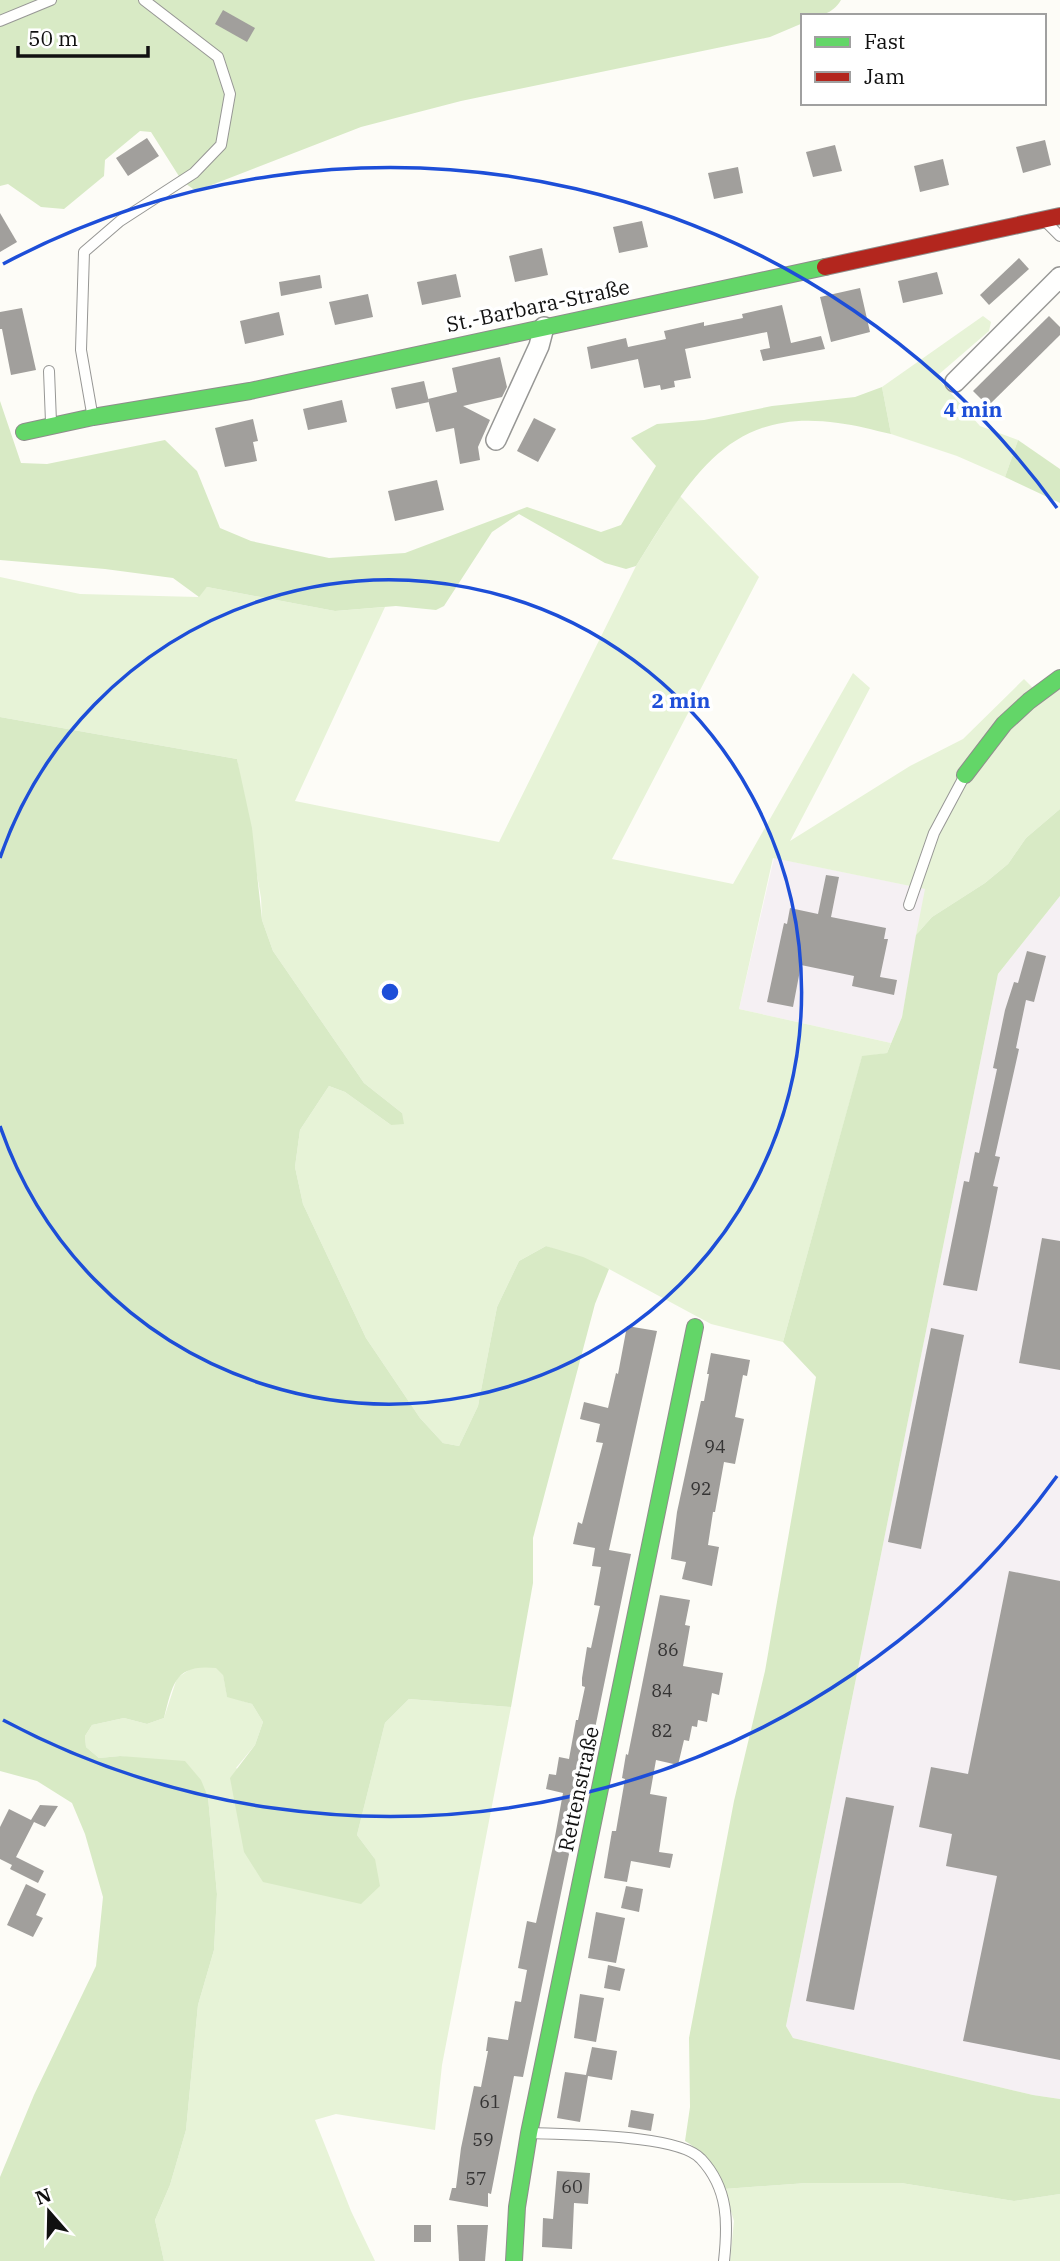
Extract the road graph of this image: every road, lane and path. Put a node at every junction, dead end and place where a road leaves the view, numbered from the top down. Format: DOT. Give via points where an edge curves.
graph roads {
  1 [pos="144,0"];
  2 [pos="48,1"];
  3 [pos="0,21"];
  4 [pos="1060,216"];
  5 [pos="1043,219"];
  6 [pos="1060,236"];
  7 [pos="1060,277"];
  8 [pos="544,327"];
  9 [pos="49,371"];
  10 [pos="955,382"];
  11 [pos="93,417"];
  12 [pos="52,426"];
  13 [pos="24,432"];
  14 [pos="496,440"];
  15 [pos="1060,678"];
  16 [pos="965,775"];
  17 [pos="909,905"];
  18 [pos="695,1326"];
  19 [pos="528,2133"];
  20 [pos="514,2261"];
  21 [pos="724,2261"];
  1 -- 11 [label="lane" via="218,57 230,94 221,145 194,173 120,221 84,252 82,350"];
  2 -- 3 [label="lane"];
  4 -- 5 [label="street, St.-Barbara-Straße"];
  5 -- 6 [label="lane"];
  5 -- 8 [label="street, St.-Barbara-Straße"];
  7 -- 10 [label="street"];
  8 -- 11 [label="street, St.-Barbara-Straße" via="250,390"];
  8 -- 14 [label="street"];
  9 -- 12 [label="lane"];
  11 -- 12 [label="street, St.-Barbara-Straße"];
  12 -- 13 [label="street, St.-Barbara-Straße"];
  15 -- 16 [label="street" via="1004,724"];
  16 -- 17 [label="lane" via="934,833"];
  18 -- 19 [label="street, Rettenstraße"];
  19 -- 20 [label="street, Rettenstraße"];
  19 -- 21 [label="lane" via="653,2141 700,2157 723,2197 728,2224"];
}
